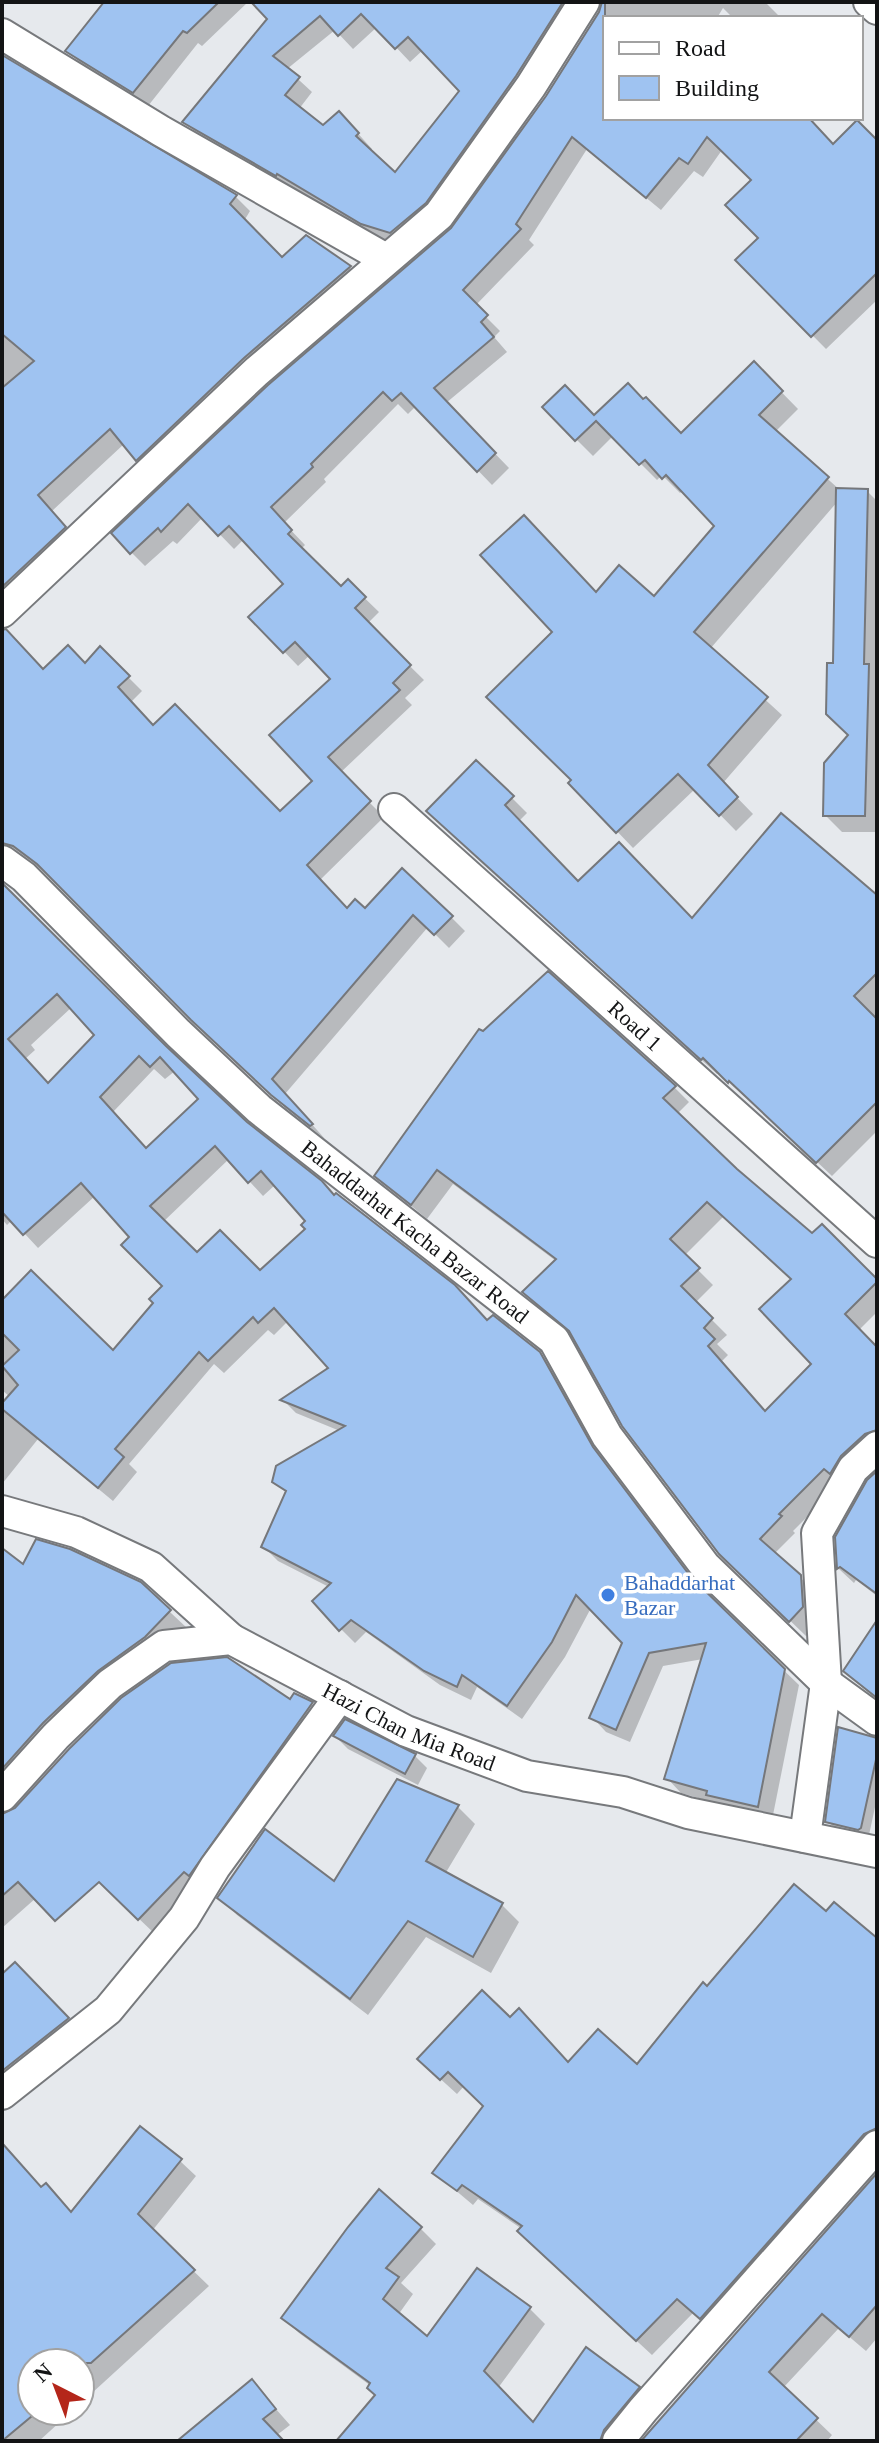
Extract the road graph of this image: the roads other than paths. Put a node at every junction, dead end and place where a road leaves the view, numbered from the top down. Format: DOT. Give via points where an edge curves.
graph roads {
  1 [pos="584,2"];
  2 [pos="869,2"];
  3 [pos="877,9"];
  4 [pos="2,34"];
  5 [pos="386,259"];
  6 [pos="2,612"];
  7 [pos="394,809"];
  8 [pos="2,861"];
  9 [pos="877,1242"];
  10 [pos="877,1447"];
  11 [pos="2,1511"];
  12 [pos="231,1639"];
  13 [pos="826,1683"];
  14 [pos="340,1696"];
  15 [pos="877,1720"];
  16 [pos="2,1796"];
  17 [pos="805,1837"];
  18 [pos="877,1852"];
  19 [pos="2,2094"];
  20 [pos="877,2146"];
  21 [pos="618,2441"];
  1 -- 5 [label="street" via="439,215"];
  2 -- 3 [label="street"];
  4 -- 5 [label="street"];
  5 -- 6 [label="street" via="256,372"];
  7 -- 9 [label="street, Road 1"];
  8 -- 13 [label="street, Bahaddarhat Kacha Bazar Road" via="259,1109 554,1340 607,1436 705,1566"];
  10 -- 13 [label="street" via="853,1469 817,1533"];
  11 -- 12 [label="street, Hazi Chan Mia Road" via="76,1532 151,1567"];
  12 -- 14 [label="street, Hazi Chan Mia Road"];
  12 -- 16 [label="street" via="164,1646 110,1684"];
  13 -- 15 [label="street, Bahaddarhat Kacha Bazar Road"];
  13 -- 17 [label="street"];
  14 -- 17 [label="street, Hazi Chan Mia Road" via="406,1731 527,1776 623,1792 688,1813"];
  14 -- 19 [label="street" via="184,1918 108,2010"];
  17 -- 18 [label="street, Hazi Chan Mia Road"];
  20 -- 21 [label="street"];
}
